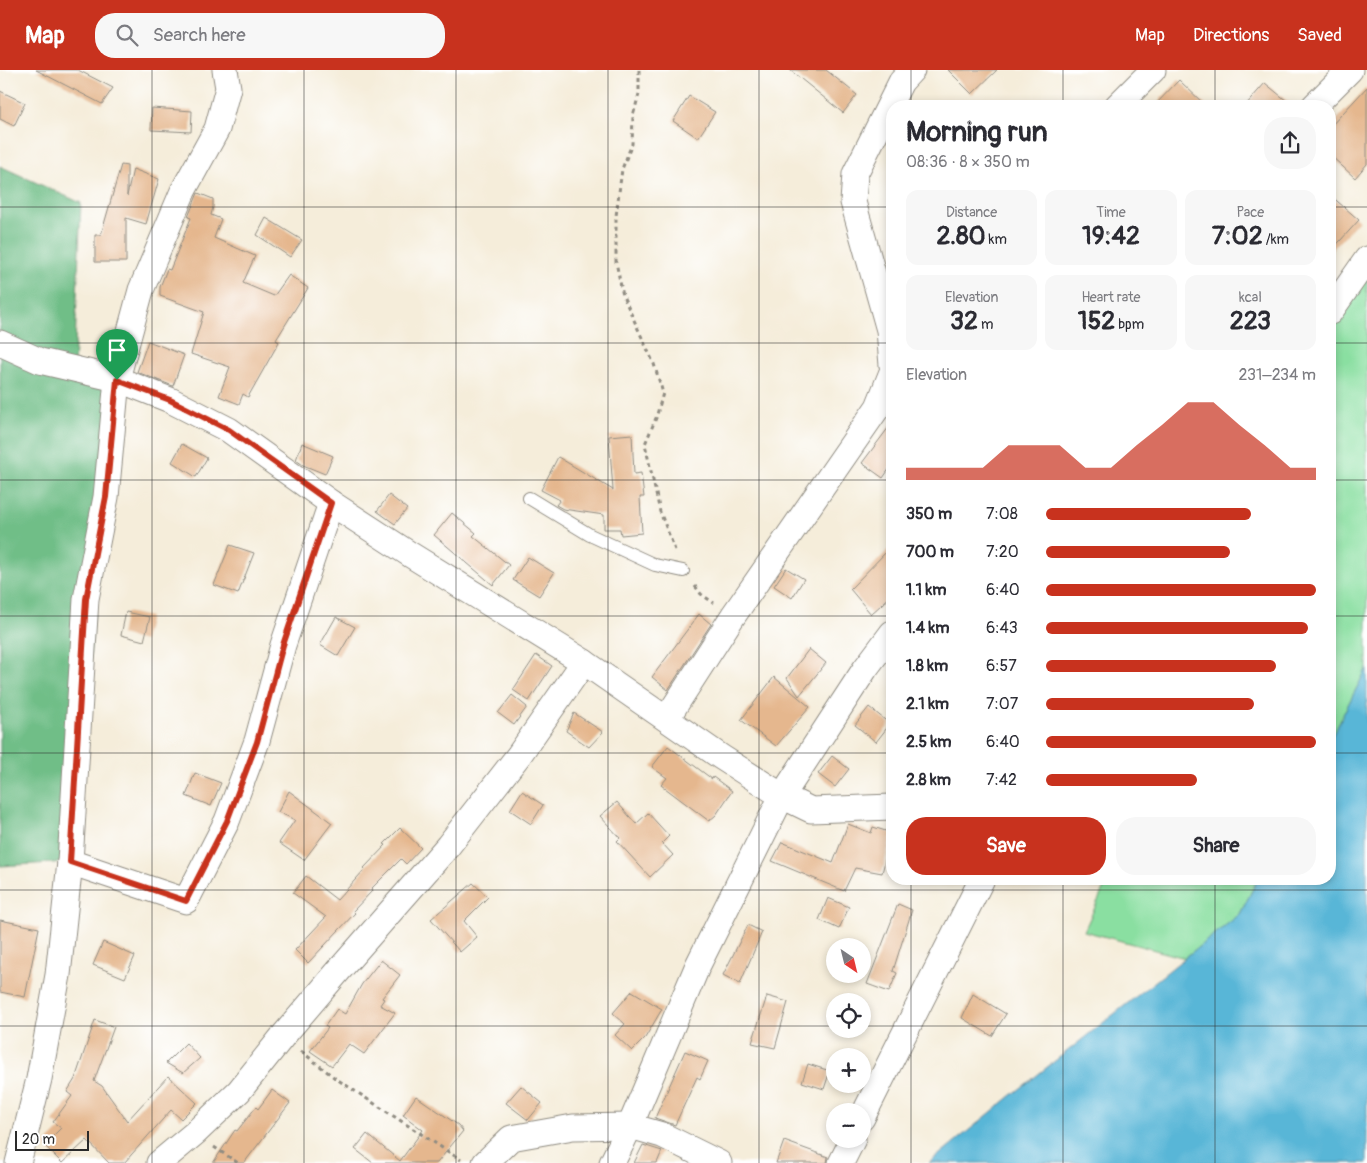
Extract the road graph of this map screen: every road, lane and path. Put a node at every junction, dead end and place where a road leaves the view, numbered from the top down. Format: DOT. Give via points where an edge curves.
graph roads {
  1 [pos="225,70"];
  2 [pos="639,70"];
  3 [pos="912,70"];
  4 [pos="1153,70"];
  5 [pos="1350,70"];
  6 [pos="1363,70"];
  7 [pos="1367,74"];
  8 [pos="892,100"];
  9 [pos="1123,100"];
  10 [pos="1320,100"];
  11 [pos="886,112"];
  12 [pos="1367,259"];
  13 [pos="1336,303"];
  14 [pos="886,319"];
  15 [pos="0,343"];
  16 [pos="117,380"];
  17 [pos="886,412"];
  18 [pos="529,498"];
  19 [pos="331,503"];
  20 [pos="683,571"];
  21 [pos="733,616"];
  22 [pos="886,641"];
  23 [pos="584,662"];
  24 [pos="667,718"];
  25 [pos="782,796"];
  26 [pos="886,803"];
  27 [pos="70,862"];
  28 [pos="979,885"];
  29 [pos="283,1036"];
  30 [pos="870,1103"];
  31 [pos="630,1126"];
  32 [pos="848,1148"];
  33 [pos="18,1163"];
  34 [pos="159,1163"];
  35 [pos="465,1163"];
  36 [pos="485,1163"];
  37 [pos="612,1163"];
  38 [pos="719,1163"];
  39 [pos="841,1163"];
  1 -- 16 [label="street" via="228,88 217,129 183,190 141,290"];
  2 -- 20 [label="path" via="632,144 620,178 616,262 623,296 654,364 663,393 645,444 660,512"];
  3 -- 8 [label="street"];
  4 -- 9 [label="street"];
  5 -- 10 [label="street"];
  6 -- 7 [label="street"];
  11 -- 14 [label="street" via="855,174 853,202"];
  12 -- 13 [label="street"];
  15 -- 16 [label="street" via="40,361"];
  16 -- 19 [label="street" via="170,400 229,430"];
  16 -- 27 [label="street" via="106,497 86,599"];
  17 -- 21 [label="street"];
  18 -- 20 [label="lane" via="598,538 654,565"];
  19 -- 23 [label="street"];
  19 -- 27 [label="street" via="283,645 257,742 227,821 186,901"];
  20 -- 21 [label="path" via="701,594"];
  21 -- 24 [label="street"];
  22 -- 25 [label="street" via="864,669"];
  23 -- 24 [label="street"];
  23 -- 29 [label="street" via="519,755 448,846"];
  24 -- 25 [label="street"];
  25 -- 26 [label="street" via="811,810"];
  25 -- 31 [label="street" via="698,965"];
  27 -- 33 [label="street" via="58,975 39,1079"];
  28 -- 30 [label="street"];
  29 -- 34 [label="street" via="239,1091"];
  29 -- 35 [label="path" via="335,1078"];
  31 -- 36 [label="street" via="573,1127 511,1138"];
  31 -- 37 [label="street"];
  31 -- 38 [label="street" via="662,1135"];
  32 -- 39 [label="street"];
}
